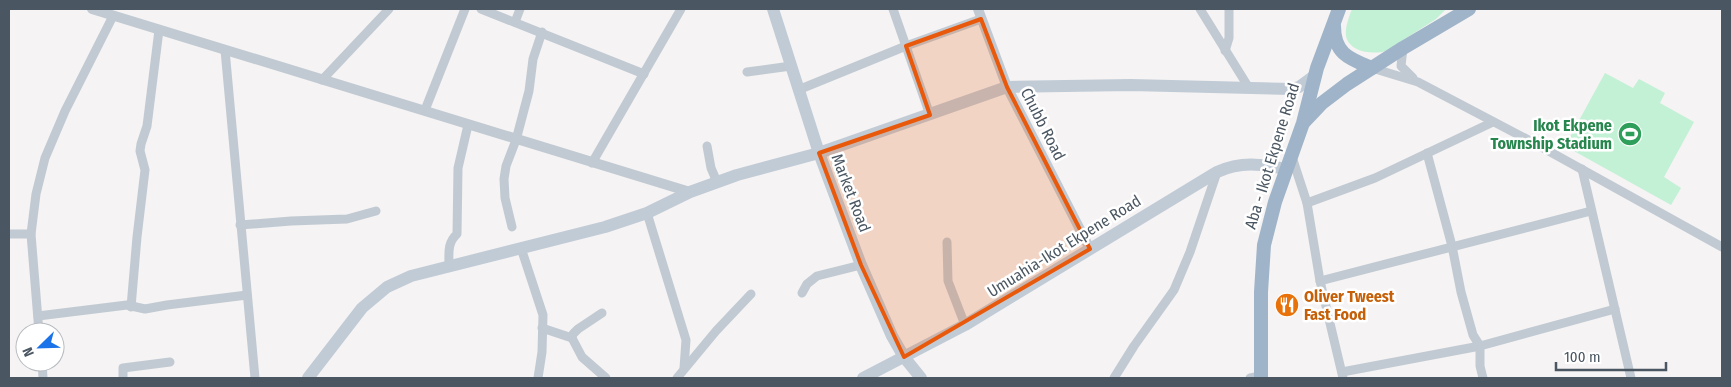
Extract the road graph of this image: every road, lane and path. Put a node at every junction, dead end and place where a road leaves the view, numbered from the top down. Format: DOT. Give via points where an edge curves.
graph roads {
  1 [pos="92,9"];
  2 [pos="389,9"];
  3 [pos="464,9"];
  4 [pos="482,9"];
  5 [pos="520,9"];
  6 [pos="681,9"];
  7 [pos="774,9"];
  8 [pos="893,9"];
  9 [pos="978,9"];
  10 [pos="1200,9"];
  11 [pos="1229,9"];
  12 [pos="1339,9"];
  13 [pos="1454,9"];
  14 [pos="1469,9"];
  15 [pos="113,16"];
  16 [pos="981,20"];
  17 [pos="515,22"];
  18 [pos="1334,23"];
  19 [pos="1438,27"];
  20 [pos="159,30"];
  21 [pos="542,32"];
  22 [pos="906,46"];
  23 [pos="1403,48"];
  24 [pos="225,50"];
  25 [pos="1225,51"];
  26 [pos="791,66"];
  27 [pos="1372,68"];
  28 [pos="747,72"];
  29 [pos="644,74"];
  30 [pos="1314,76"];
  31 [pos="322,80"];
  32 [pos="1418,82"];
  33 [pos="1007,87"];
  34 [pos="1249,88"];
  35 [pos="798,90"];
  36 [pos="425,110"];
  37 [pos="930,115"];
  38 [pos="1493,122"];
  39 [pos="1303,123"];
  40 [pos="468,125"];
  41 [pos="516,140"];
  42 [pos="707,146"];
  43 [pos="819,153"];
  44 [pos="1427,153"];
  45 [pos="592,163"];
  46 [pos="1289,163"];
  47 [pos="1582,169"];
  48 [pos="1217,172"];
  49 [pos="717,182"];
  50 [pos="690,192"];
  51 [pos="1306,203"];
  52 [pos="376,211"];
  53 [pos="1591,211"];
  54 [pos="647,213"];
  55 [pos="240,225"];
  56 [pos="512,227"];
  57 [pos="9,234"];
  58 [pos="31,234"];
  59 [pos="947,242"];
  60 [pos="1452,246"];
  61 [pos="1722,247"];
  62 [pos="521,248"];
  63 [pos="1090,249"];
  64 [pos="449,266"];
  65 [pos="861,266"];
  66 [pos="1320,281"];
  67 [pos="802,293"];
  68 [pos="751,294"];
  69 [pos="247,295"];
  70 [pos="131,307"];
  71 [pos="1615,309"];
  72 [pos="602,313"];
  73 [pos="38,316"];
  74 [pos="38,322"];
  75 [pos="965,326"];
  76 [pos="542,328"];
  77 [pos="572,338"];
  78 [pos="1480,346"];
  79 [pos="686,350"];
  80 [pos="697,354"];
  81 [pos="904,357"];
  82 [pos="170,362"];
  83 [pos="684,368"];
  84 [pos="885,373"];
  85 [pos="1342,375"];
  86 [pos="1258,377"];
  87 [pos="123,378"];
  88 [pos="255,378"];
  89 [pos="308,378"];
  90 [pos="538,378"];
  91 [pos="606,378"];
  92 [pos="677,378"];
  93 [pos="863,378"];
  94 [pos="921,378"];
  95 [pos="1114,378"];
  96 [pos="1483,378"];
  97 [pos="1631,378"];
  1 -- 15 [label="street"];
  2 -- 31 [label="street"];
  3 -- 36 [label="street"];
  4 -- 17 [label="street"];
  5 -- 17 [label="street"];
  6 -- 29 [label="street"];
  7 -- 26 [label="main road, Market Road"];
  8 -- 22 [label="street"];
  9 -- 16 [label="street, Chubb Road"];
  10 -- 25 [label="street"];
  11 -- 25 [label="street" via="1229,38"];
  12 -- 18 [label="highway, Aba - Ikot Ekpene Road"];
  13 -- 19 [label="highway"];
  14 -- 19 [label="highway"];
  15 -- 20 [label="street"];
  15 -- 58 [label="street" via="45,158"];
  16 -- 22 [label="street"];
  16 -- 33 [label="street, Chubb Road"];
  17 -- 21 [label="street"];
  18 -- 27 [label="highway" via="1336,44 1342,52"];
  18 -- 30 [label="highway, Aba - Ikot Ekpene Road"];
  19 -- 23 [label="highway"];
  20 -- 24 [label="street"];
  20 -- 70 [label="street" via="147,126 140,151 145,170"];
  21 -- 29 [label="street"];
  21 -- 41 [label="street"];
  22 -- 35 [label="street"];
  22 -- 37 [label="street"];
  23 -- 27 [label="highway"];
  23 -- 32 [label="street" via="1401,66"];
  24 -- 31 [label="street"];
  24 -- 55 [label="street"];
  25 -- 34 [label="street"];
  26 -- 28 [label="street"];
  26 -- 35 [label="main road, Market Road"];
  27 -- 32 [label="street"];
  27 -- 39 [label="highway" via="1322,103"];
  29 -- 45 [label="street"];
  30 -- 34 [label="main road" via="1299,87 1290,89"];
  30 -- 39 [label="highway, Aba - Ikot Ekpene Road"];
  31 -- 36 [label="street"];
  32 -- 38 [label="street"];
  33 -- 34 [label="main road" via="1131,85"];
  33 -- 37 [label="main road"];
  33 -- 63 [label="street, Chubb Road"];
  35 -- 43 [label="main road, Market Road"];
  36 -- 40 [label="street"];
  37 -- 43 [label="main road"];
  38 -- 44 [label="street"];
  38 -- 47 [label="street"];
  39 -- 46 [label="highway, Aba - Ikot Ekpene Road"];
  40 -- 41 [label="street"];
  40 -- 64 [label="street" via="458,168 457,234 451,239 448,249"];
  41 -- 45 [label="street"];
  41 -- 56 [label="street" via="504,179"];
  42 -- 49 [label="street"];
  43 -- 49 [label="main road"];
  43 -- 65 [label="main road, Market Road"];
  44 -- 51 [label="street" via="1375,178"];
  44 -- 60 [label="street"];
  45 -- 50 [label="street"];
  46 -- 48 [label="main road, Umuahia-Ikot Ekpene Road" via="1271,166 1241,164"];
  46 -- 51 [label="street"];
  46 -- 86 [label="highway, Aba - Ikot Ekpene Road" via="1264,245"];
  47 -- 53 [label="street"];
  47 -- 61 [label="street"];
  48 -- 63 [label="main road, Umuahia-Ikot Ekpene Road"];
  48 -- 95 [label="street" via="1174,290"];
  49 -- 50 [label="main road"];
  50 -- 54 [label="main road"];
  51 -- 66 [label="street"];
  52 -- 55 [label="street" via="347,219"];
  53 -- 60 [label="street"];
  53 -- 71 [label="street"];
  54 -- 62 [label="main road"];
  54 -- 79 [label="street" via="686,340"];
  55 -- 69 [label="street"];
  57 -- 58 [label="street"];
  58 -- 73 [label="street"];
  59 -- 75 [label="street" via="948,281"];
  60 -- 66 [label="street"];
  60 -- 78 [label="street" via="1461,292"];
  62 -- 64 [label="main road"];
  62 -- 76 [label="street" via="543,315"];
  63 -- 75 [label="main road, Umuahia-Ikot Ekpene Road"];
  64 -- 89 [label="main road" via="411,276 387,287 362,308"];
  65 -- 67 [label="street" via="817,276"];
  65 -- 81 [label="main road, Market Road"];
  66 -- 85 [label="street"];
  68 -- 80 [label="street"];
  69 -- 70 [label="street" via="145,309"];
  69 -- 88 [label="street"];
  70 -- 73 [label="street"];
  71 -- 78 [label="street"];
  71 -- 97 [label="street"];
  72 -- 77 [label="street" via="578,329"];
  73 -- 74 [label="street"];
  75 -- 81 [label="main road, Umuahia-Ikot Ekpene Road"];
  76 -- 77 [label="street"];
  76 -- 90 [label="street"];
  77 -- 91 [label="street" via="582,358"];
  78 -- 85 [label="street"];
  78 -- 96 [label="street"];
  79 -- 80 [label="street"];
  79 -- 83 [label="street"];
  80 -- 83 [label="street"];
  81 -- 84 [label="main road, Umuahia-Ikot Ekpene Road"];
  81 -- 94 [label="main road, Market Road"];
  82 -- 87 [label="street" via="123,368"];
  83 -- 92 [label="street"];
  84 -- 93 [label="main road, Umuahia-Ikot Ekpene Road"];
}
